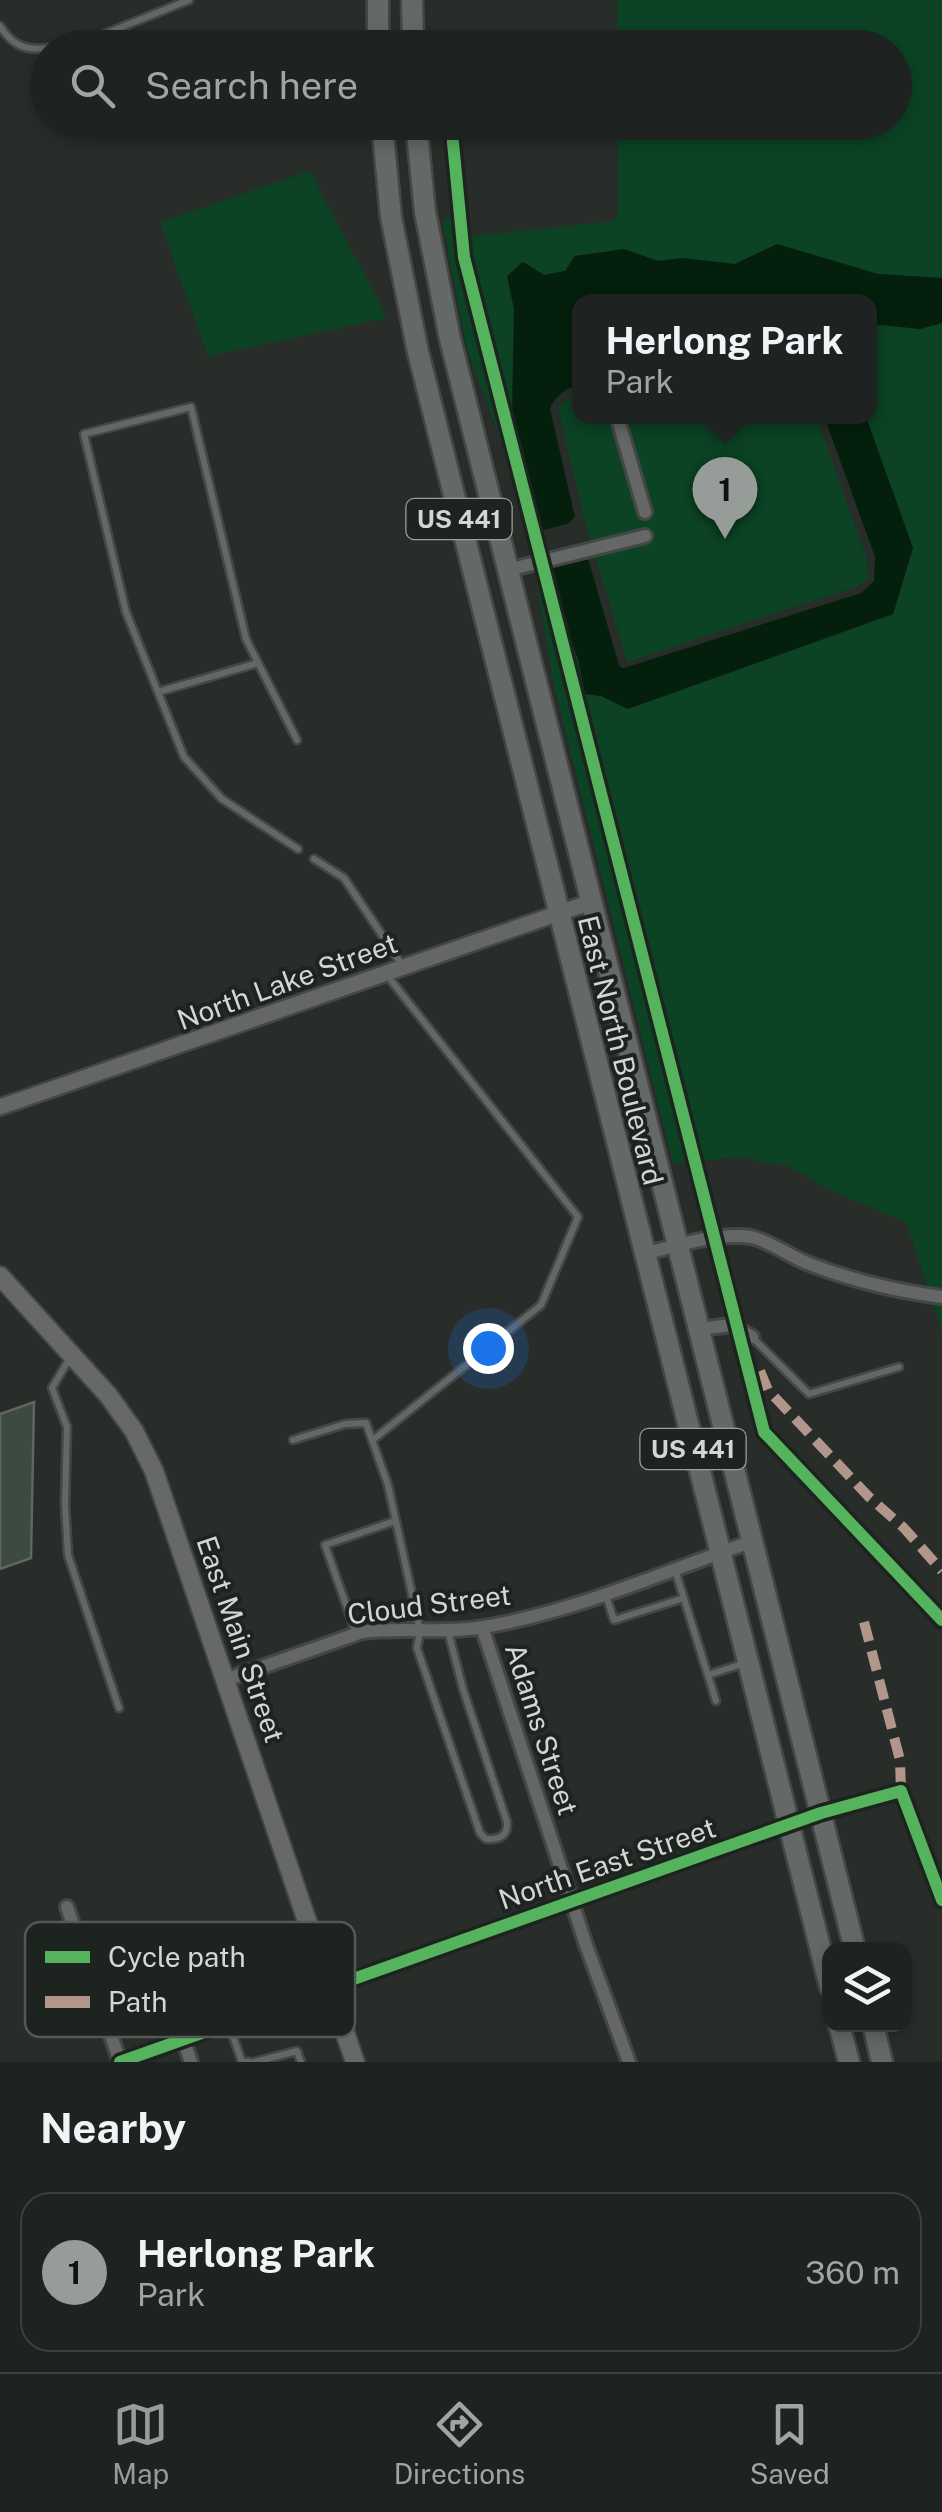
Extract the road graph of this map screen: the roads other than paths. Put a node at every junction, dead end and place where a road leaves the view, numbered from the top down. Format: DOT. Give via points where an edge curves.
graph roads {
  1 [pos="188,0"];
  2 [pos="378,0"];
  3 [pos="412,0"];
  4 [pos="0,26"];
  5 [pos="114,30"];
  6 [pos="378,30"];
  7 [pos="413,30"];
  8 [pos="30,49"];
  9 [pos="384,140"];
  10 [pos="418,140"];
  11 [pos="620,424"];
  12 [pos="646,512"];
  13 [pos="645,536"];
  14 [pos="508,570"];
  15 [pos="474,578"];
  16 [pos="258,663"];
  17 [pos="158,692"];
  18 [pos="297,740"];
  19 [pos="298,849"];
  20 [pos="314,859"];
  21 [pos="591,902"];
  22 [pos="558,912"];
  23 [pos="403,966"];
  24 [pos="385,973"];
  25 [pos="0,1107"];
  26 [pos="678,1245"];
  27 [pos="644,1254"];
  28 [pos="0,1276"];
  29 [pos="942,1297"];
  30 [pos="700,1329"];
  31 [pos="752,1337"];
  32 [pos="72,1355"];
  33 [pos="899,1367"];
  34 [pos="374,1439"];
  35 [pos="293,1440"];
  36 [pos="395,1521"];
  37 [pos="753,1541"];
  38 [pos="719,1552"];
  39 [pos="675,1569"];
  40 [pos="606,1594"];
  41 [pos="684,1598"];
  42 [pos="482,1627"];
  43 [pos="420,1631"];
  44 [pos="448,1631"];
  45 [pos="356,1634"];
  46 [pos="747,1662"];
  47 [pos="708,1675"];
  48 [pos="225,1680"];
  49 [pos="716,1701"];
  50 [pos="119,1708"];
  51 [pos="822,1813"];
  52 [pos="788,1825"];
  53 [pos="942,1900"];
  54 [pos="572,1903"];
  55 [pos="67,1907"];
  56 [pos="72,1922"];
  57 [pos="307,1922"];
  58 [pos="853,1942"];
  59 [pos="822,1956"];
  60 [pos="355,1977"];
  61 [pos="841,2032"];
  62 [pos="875,2032"];
  63 [pos="111,2037"];
  64 [pos="189,2037"];
  65 [pos="233,2037"];
  66 [pos="346,2037"];
  67 [pos="183,2039"];
  68 [pos="120,2062"];
  69 [pos="190,2062"];
  70 [pos="242,2062"];
  71 [pos="252,2062"];
  72 [pos="300,2062"];
  73 [pos="355,2062"];
  74 [pos="629,2062"];
  75 [pos="848,2062"];
  76 [pos="882,2062"];
  1 -- 5 [label="lane"];
  2 -- 6 [label="main road"];
  3 -- 7 [label="main road"];
  4 -- 8 [label="lane"];
  9 -- 15 [label="main road, East North Boulevard / US 441" via="402,280"];
  10 -- 14 [label="main road, East North Boulevard / US 441" via="436,273"];
  11 -- 12 [label="street"];
  13 -- 14 [label="street"];
  14 -- 15 [label="main road"];
  14 -- 21 [label="main road, East North Boulevard / US 441"];
  15 -- 22 [label="main road, East North Boulevard / US 441"];
  16 -- 17 [label="lane"];
  16 -- 17 [label="lane" via="246,639 192,407 84,434 126,612"];
  16 -- 18 [label="lane"];
  17 -- 19 [label="lane" via="184,757 222,798"];
  20 -- 23 [label="lane" via="344,878"];
  21 -- 22 [label="street, North Lake Street"];
  21 -- 26 [label="main road, East North Boulevard / US 441"];
  22 -- 23 [label="street, North Lake Street"];
  22 -- 27 [label="main road, East North Boulevard / US 441"];
  23 -- 24 [label="street, North Lake Street"];
  24 -- 25 [label="street, North Lake Street"];
  24 -- 34 [label="lane" via="578,1217 541,1305"];
  26 -- 27 [label="street"];
  26 -- 29 [label="street" via="754,1238 852,1279"];
  26 -- 30 [label="main road, East North Boulevard / US 441"];
  27 -- 38 [label="main road, East North Boulevard / US 441"];
  28 -- 32 [label="main road, East Main Street"];
  30 -- 31 [label="street" via="731,1325"];
  30 -- 37 [label="main road, East North Boulevard / US 441"];
  31 -- 33 [label="lane" via="809,1394"];
  32 -- 48 [label="main road, East Main Street" via="134,1431 154,1472"];
  32 -- 50 [label="lane" via="52,1388 67,1428 68,1555"];
  34 -- 35 [label="lane" via="366,1422"];
  34 -- 36 [label="lane"];
  36 -- 43 [label="lane"];
  36 -- 45 [label="lane" via="324,1545"];
  37 -- 38 [label="street, Cloud Street"];
  37 -- 51 [label="main road, East North Boulevard / US 441"];
  38 -- 39 [label="street, Cloud Street"];
  38 -- 46 [label="main road, East North Boulevard / US 441"];
  39 -- 40 [label="street, Cloud Street"];
  39 -- 41 [label="lane"];
  40 -- 41 [label="lane" via="614,1620"];
  40 -- 42 [label="street, Cloud Street"];
  41 -- 47 [label="lane"];
  42 -- 44 [label="street, Cloud Street"];
  42 -- 54 [label="street, Adams Street"];
  43 -- 44 [label="street, Cloud Street"];
  43 -- 44 [label="lane" via="417,1648 480,1833 494,1839 508,1830 508,1822"];
  43 -- 45 [label="street, Cloud Street"];
  45 -- 48 [label="street, Cloud Street"];
  46 -- 47 [label="lane"];
  46 -- 52 [label="main road, East North Boulevard / US 441"];
  47 -- 49 [label="lane"];
  48 -- 57 [label="main road, East Main Street"];
  51 -- 52 [label="street, North East Street"];
  51 -- 53 [label="street, North East Street" via="902,1791"];
  51 -- 58 [label="main road, East North Boulevard / US 441"];
  52 -- 54 [label="street, North East Street"];
  52 -- 59 [label="main road, East North Boulevard / US 441"];
  54 -- 60 [label="street, North East Street"];
  54 -- 74 [label="street, Adams Street"];
  55 -- 56 [label="street"];
  61 -- 75 [label="main road"];
  62 -- 76 [label="main road"];
  63 -- 68 [label="street"];
  64 -- 67 [label="street, North East Street"];
  65 -- 70 [label="lane"];
  66 -- 73 [label="main road, East Main Street"];
  67 -- 68 [label="street, North East Street"];
  67 -- 69 [label="street"];
  71 -- 72 [label="lane" via="297,2051"];
}
